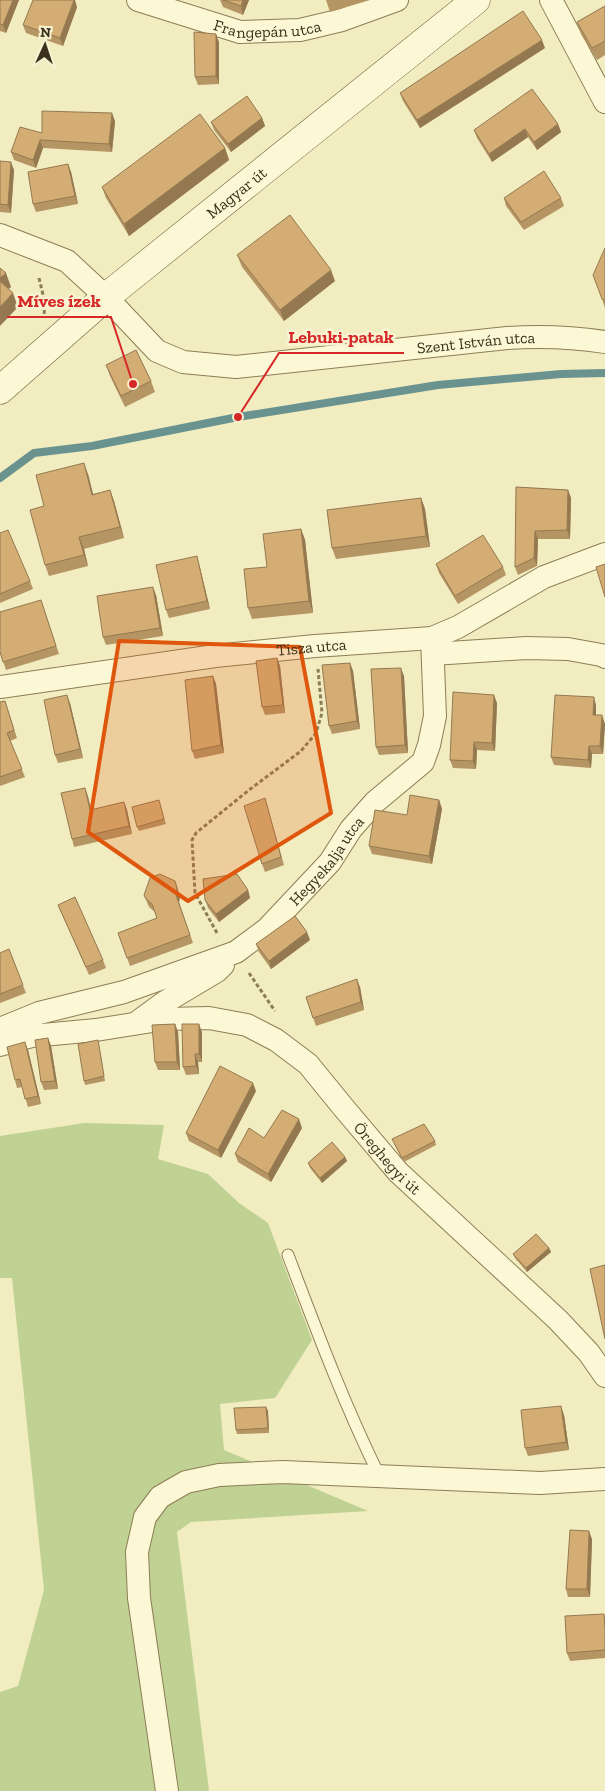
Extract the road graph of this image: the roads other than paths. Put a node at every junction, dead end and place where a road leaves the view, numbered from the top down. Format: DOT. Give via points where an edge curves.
graph roads {
  1 [pos="138,0"];
  2 [pos="397,0"];
  3 [pos="476,0"];
  4 [pos="552,0"];
  5 [pos="605,102"];
  6 [pos="0,235"];
  7 [pos="106,297"];
  8 [pos="605,342"];
  9 [pos="0,390"];
  10 [pos="605,554"];
  11 [pos="432,646"];
  12 [pos="605,658"];
  13 [pos="0,687"];
  14 [pos="236,952"];
  15 [pos="136,1024"];
  16 [pos="0,1029"];
  17 [pos="0,1045"];
  18 [pos="288,1255"];
  19 [pos="605,1376"];
  20 [pos="379,1475"];
  21 [pos="605,1479"];
  22 [pos="167,1791"];
  1 -- 2 [label="street, Frangepán utca" via="240,32 300,30 342,20"];
  3 -- 7 [label="street, Magyar út"];
  4 -- 5 [label="street"];
  6 -- 7 [label="street, Szent István utca" via="67,261"];
  7 -- 8 [label="street, Szent István utca" via="157,351 183,362 236,368 507,338 539,336"];
  7 -- 9 [label="street, Magyar út"];
  10 -- 11 [label="street, Tisza utca" via="544,577 458,627"];
  11 -- 12 [label="street" via="568,649"];
  11 -- 13 [label="street, Tisza utca" via="316,646 216,656"];
  11 -- 14 [label="street, Hegyekalja utca" via="435,716 422,762 375,802 302,894 267,929"];
  14 -- 15 [label="street, Öreghegyi út" via="217,971 165,1002"];
  14 -- 16 [label="street, Hegyekalja utca" via="124,992 39,1013"];
  15 -- 17 [label="street, Öreghegyi út" via="32,1036"];
  15 -- 19 [label="street, Öreghegyi út" via="165,1018 209,1018 247,1025 276,1040 308,1064 398,1172 558,1320 589,1353"];
  18 -- 20 [label="lane" via="328,1360"];
  20 -- 21 [label="street" via="540,1483"];
  20 -- 22 [label="street" via="284,1472 219,1475 186,1482 160,1497 145,1517 137,1552 139,1598"];
}
